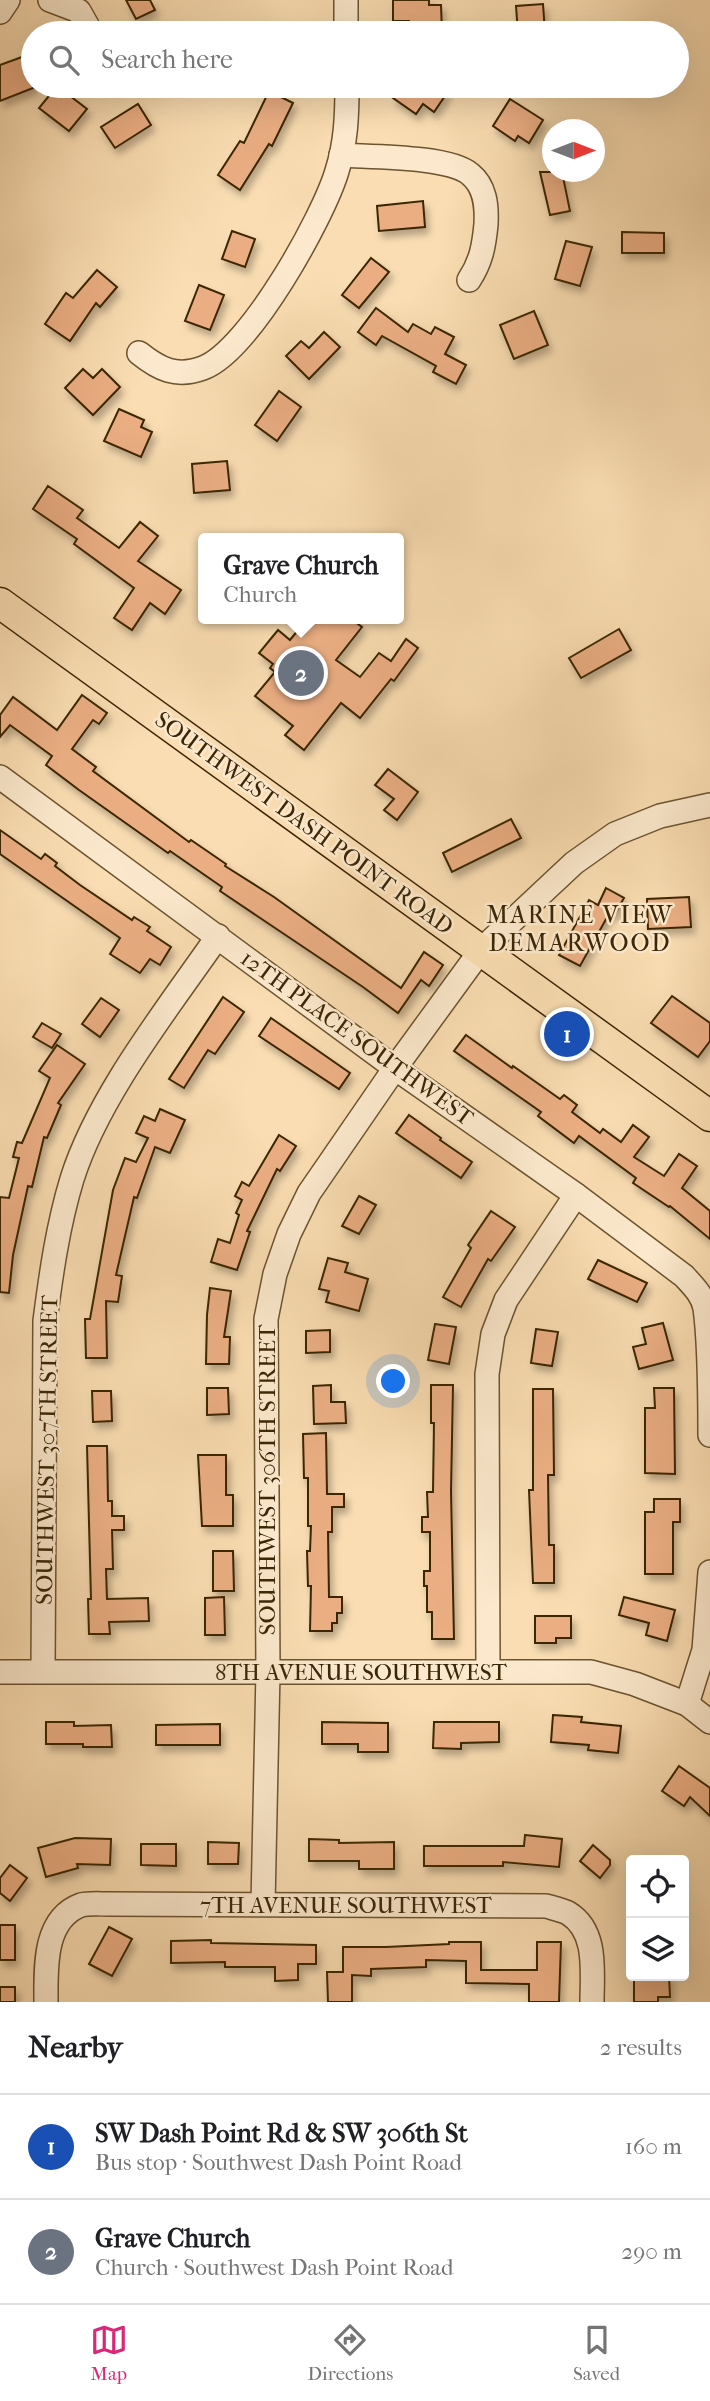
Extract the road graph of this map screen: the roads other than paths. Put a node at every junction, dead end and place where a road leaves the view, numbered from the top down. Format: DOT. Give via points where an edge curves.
graph roads {
  1 [pos="8,0"];
  2 [pos="50,0"];
  3 [pos="346,0"];
  4 [pos="0,12"];
  5 [pos="85,21"];
  6 [pos="346,21"];
  7 [pos="346,98"];
  8 [pos="341,156"];
  9 [pos="469,280"];
  10 [pos="139,353"];
  11 [pos="0,603"];
  12 [pos="0,777"];
  13 [pos="710,805"];
  14 [pos="218,936"];
  15 [pos="481,950"];
  16 [pos="395,1068"];
  17 [pos="710,1116"];
  18 [pos="576,1195"];
  19 [pos="710,1435"];
  20 [pos="710,1572"];
  21 [pos="43,1671"];
  22 [pos="488,1671"];
  23 [pos="0,1672"];
  24 [pos="268,1672"];
  25 [pos="687,1704"];
  26 [pos="710,1721"];
  27 [pos="263,1904"];
  28 [pos="46,2002"];
  29 [pos="592,2002"];
  1 -- 4 [label="street"];
  2 -- 5 [label="street" via="79,11"];
  3 -- 6 [label="street"];
  7 -- 8 [label="street"];
  8 -- 9 [label="street" via="435,163 463,169 479,184 486,215 482,257"];
  8 -- 10 [label="street" via="318,217 270,298 233,346 208,366 189,372 158,368"];
  11 -- 15 [label="main road, SOUTHWEST DASH POINT ROAD"];
  12 -- 14 [label="street, 12TH PLACE SOUTHWEST"];
  13 -- 15 [label="street, SOUTHWEST 306TH STREET" via="676,811 615,834 574,863"];
  14 -- 16 [label="street, 12TH PLACE SOUTHWEST"];
  14 -- 21 [label="street, SOUTHWEST 307TH STREET" via="105,1108 72,1178 61,1224 45,1321"];
  15 -- 16 [label="street, SOUTHWEST 306TH STREET"];
  15 -- 17 [label="main road, SOUTHWEST DASH POINT ROAD"];
  16 -- 18 [label="street, 12TH PLACE SOUTHWEST"];
  16 -- 24 [label="street, SOUTHWEST 306TH STREET" via="309,1193 275,1274 266,1319"];
  18 -- 19 [label="street, 12TH PLACE SOUTHWEST" via="698,1291 709,1344"];
  18 -- 22 [label="street" via="506,1300 493,1334 487,1374"];
  20 -- 25 [label="street" via="704,1650"];
  21 -- 23 [label="street, 8TH AVENUE SOUTHWEST"];
  21 -- 24 [label="street, 8TH AVENUE SOUTHWEST"];
  22 -- 24 [label="street, 8TH AVENUE SOUTHWEST"];
  22 -- 25 [label="street, 8TH AVENUE SOUTHWEST" via="591,1672"];
  24 -- 27 [label="street, SOUTHWEST 306TH STREET"];
  25 -- 26 [label="street, 8TH AVENUE SOUTHWEST"];
  27 -- 28 [label="street, 7TH AVENUE SOUTHWEST" via="83,1904 65,1913 53,1933 46,1957"];
  27 -- 29 [label="street, 7TH AVENUE SOUTHWEST" via="546,1906 567,1913 581,1925 591,1948"];
}
